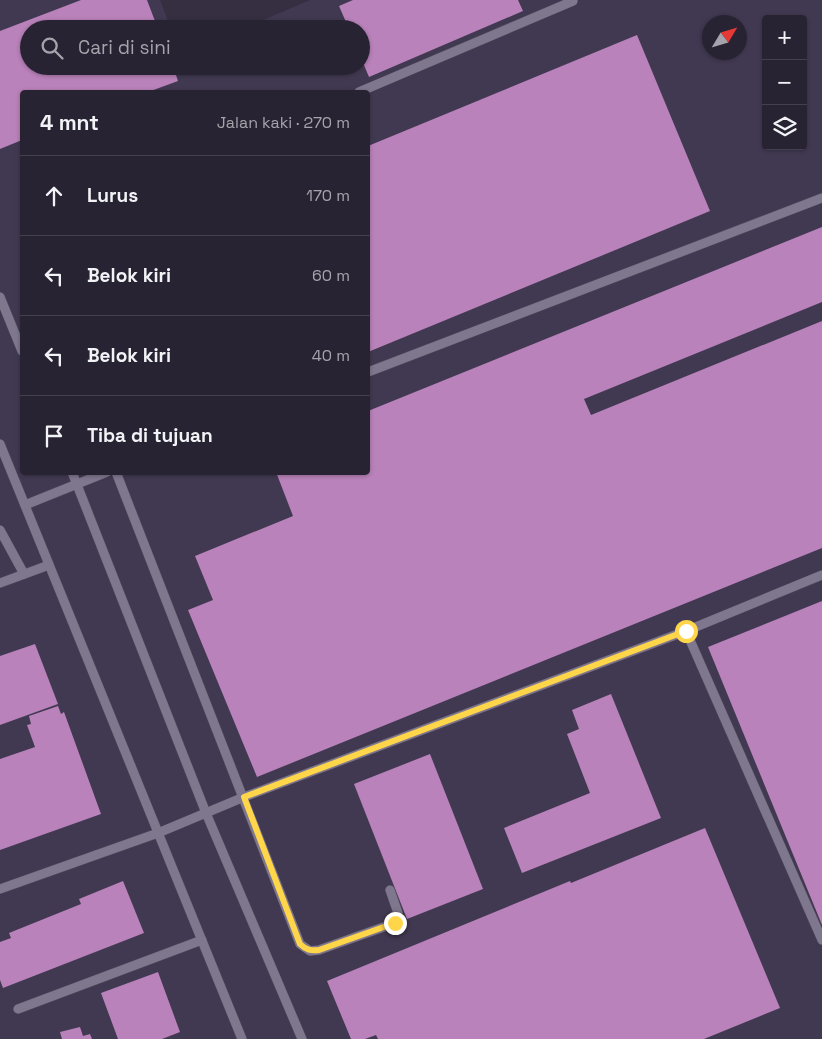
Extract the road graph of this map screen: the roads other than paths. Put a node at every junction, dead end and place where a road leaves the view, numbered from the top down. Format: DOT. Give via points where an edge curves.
graph roads {
  1 [pos="574,1"];
  2 [pos="364,90"];
  3 [pos="822,198"];
  4 [pos="0,297"];
  5 [pos="20,346"];
  6 [pos="370,371"];
  7 [pos="0,444"];
  8 [pos="73,475"];
  9 [pos="100,475"];
  10 [pos="117,475"];
  11 [pos="77,484"];
  12 [pos="25,505"];
  13 [pos="0,530"];
  14 [pos="49,564"];
  15 [pos="24,574"];
  16 [pos="822,575"];
  17 [pos="0,583"];
  18 [pos="686,631"];
  19 [pos="244,797"];
  20 [pos="206,813"];
  21 [pos="158,832"];
  22 [pos="0,889"];
  23 [pos="390,890"];
  24 [pos="202,940"];
  25 [pos="822,940"];
  26 [pos="18,1009"];
  27 [pos="242,1039"];
  28 [pos="302,1039"];
  1 -- 2 [label="lane"];
  3 -- 6 [label="lane"];
  4 -- 5 [label="lane"];
  7 -- 12 [label="lane"];
  8 -- 11 [label="lane"];
  9 -- 11 [label="lane"];
  10 -- 19 [label="lane"];
  11 -- 12 [label="lane"];
  11 -- 20 [label="lane"];
  12 -- 14 [label="lane"];
  13 -- 15 [label="lane"];
  14 -- 15 [label="lane"];
  14 -- 21 [label="lane"];
  15 -- 17 [label="lane"];
  16 -- 18 [label="lane"];
  18 -- 19 [label="lane"];
  18 -- 25 [label="lane"];
  19 -- 20 [label="lane"];
  19 -- 23 [label="lane" via="304,948 319,950 395,923 398,913"];
  20 -- 21 [label="lane"];
  20 -- 28 [label="lane"];
  21 -- 22 [label="lane"];
  21 -- 24 [label="lane"];
  24 -- 26 [label="lane"];
  24 -- 27 [label="lane"];
}
